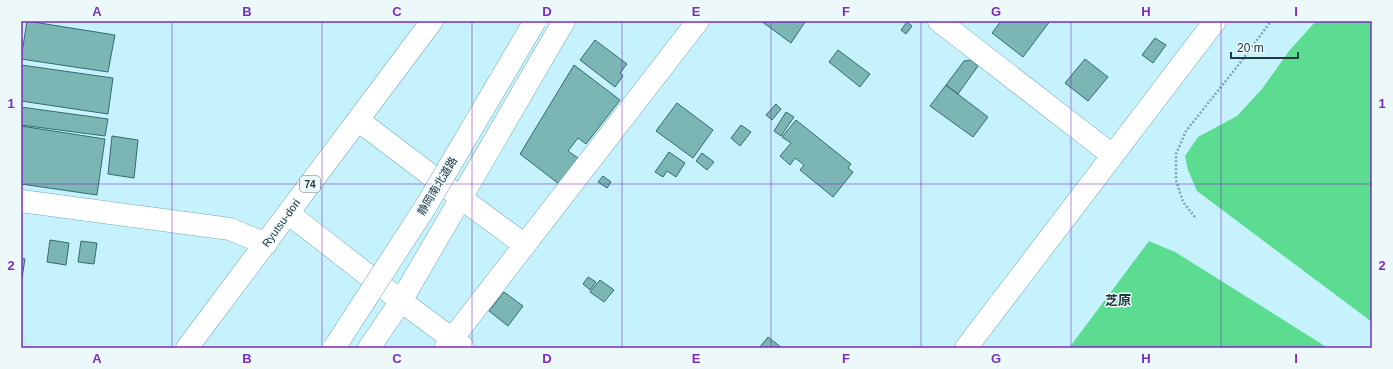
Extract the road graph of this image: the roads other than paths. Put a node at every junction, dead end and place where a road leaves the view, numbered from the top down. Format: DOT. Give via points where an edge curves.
graph roads {
  1 [pos="432,21"];
  2 [pos="535,21"];
  3 [pos="548,21"];
  4 [pos="564,21"];
  5 [pos="698,21"];
  6 [pos="938,21"];
  7 [pos="1215,21"];
  8 [pos="358,120"];
  9 [pos="1112,155"];
  10 [pos="462,199"];
  11 [pos="21,201"];
  12 [pos="288,213"];
  13 [pos="266,244"];
  14 [pos="525,245"];
  15 [pos="401,301"];
  16 [pos="454,345"];
  17 [pos="187,348"];
  18 [pos="334,348"];
  19 [pos="348,348"];
  20 [pos="369,348"];
  21 [pos="966,348"];
  1 -- 8 [label="main road, Ryutsu-dori / 74"];
  2 -- 18 [label="main road, 静岡南北道路, bridge" via="426,206"];
  3 -- 19 [label="main road, 静岡南北道路" via="436,212"];
  4 -- 10 [label="main road"];
  5 -- 14 [label="main road"];
  6 -- 9 [label="main road"];
  7 -- 9 [label="main road"];
  8 -- 10 [label="main road"];
  8 -- 12 [label="main road, Ryutsu-dori / 74"];
  9 -- 21 [label="main road"];
  10 -- 14 [label="main road"];
  10 -- 15 [label="main road"];
  11 -- 13 [label="main road" via="230,229"];
  12 -- 13 [label="main road, Ryutsu-dori / 74"];
  12 -- 15 [label="main road"];
  13 -- 17 [label="main road, Ryutsu-dori / 74"];
  14 -- 16 [label="main road"];
  15 -- 16 [label="main road"];
  15 -- 20 [label="main road"];
}
